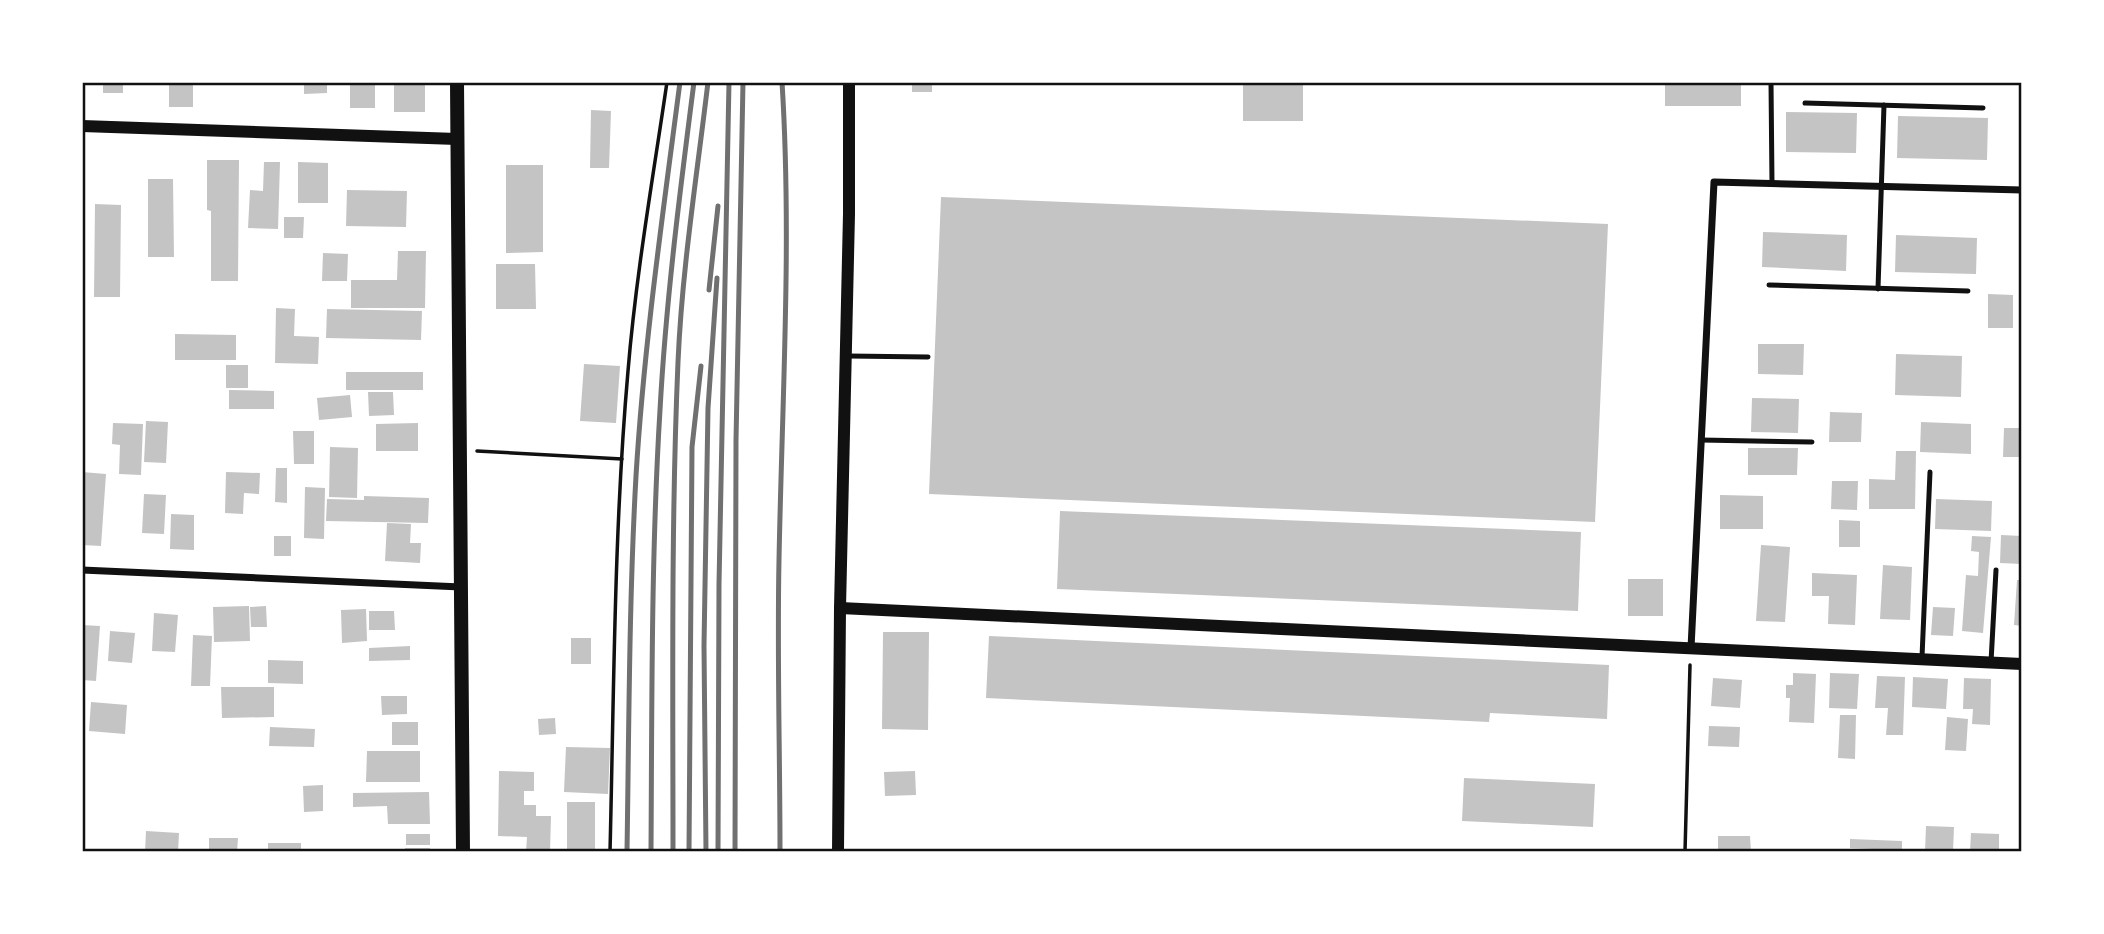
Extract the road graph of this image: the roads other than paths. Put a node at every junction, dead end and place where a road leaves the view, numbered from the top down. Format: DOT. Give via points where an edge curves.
graph roads {
  1 [pos="457,82"];
  2 [pos="849,82"];
  3 [pos="1771,82"];
  4 [pos="1805,103"];
  5 [pos="1884,105"];
  6 [pos="1983,108"];
  7 [pos="82,126"];
  8 [pos="457,139"];
  9 [pos="1772,184"];
  10 [pos="1882,187"];
  11 [pos="2022,190"];
  12 [pos="1769,285"];
  13 [pos="1878,289"];
  14 [pos="1968,291"];
  15 [pos="846,356"];
  16 [pos="929,357"];
  17 [pos="1701,440"];
  18 [pos="1812,442"];
  19 [pos="1930,472"];
  20 [pos="82,570"];
  21 [pos="1996,570"];
  22 [pos="461,587"];
  23 [pos="840,608"];
  24 [pos="1691,648"];
  25 [pos="1922,659"];
  26 [pos="1991,662"];
  27 [pos="2022,664"];
  28 [pos="463,852"];
  29 [pos="838,852"];
  1 -- 8 [label="main road"];
  2 -- 15 [label="street"];
  3 -- 9 [label="lane"];
  4 -- 5 [label="lane"];
  5 -- 6 [label="lane"];
  5 -- 10 [label="lane"];
  7 -- 8 [label="street"];
  8 -- 22 [label="main road"];
  9 -- 10 [label="street"];
  9 -- 17 [label="street" via="1714,182"];
  10 -- 11 [label="street"];
  10 -- 13 [label="lane"];
  12 -- 13 [label="lane"];
  13 -- 14 [label="lane"];
  15 -- 16 [label="lane"];
  15 -- 23 [label="street"];
  17 -- 18 [label="lane"];
  17 -- 24 [label="street"];
  19 -- 25 [label="lane"];
  20 -- 22 [label="street"];
  21 -- 26 [label="lane"];
  22 -- 28 [label="main road"];
  23 -- 24 [label="street"];
  23 -- 29 [label="street"];
  24 -- 25 [label="street"];
  25 -- 26 [label="street"];
  26 -- 27 [label="street"];
}
